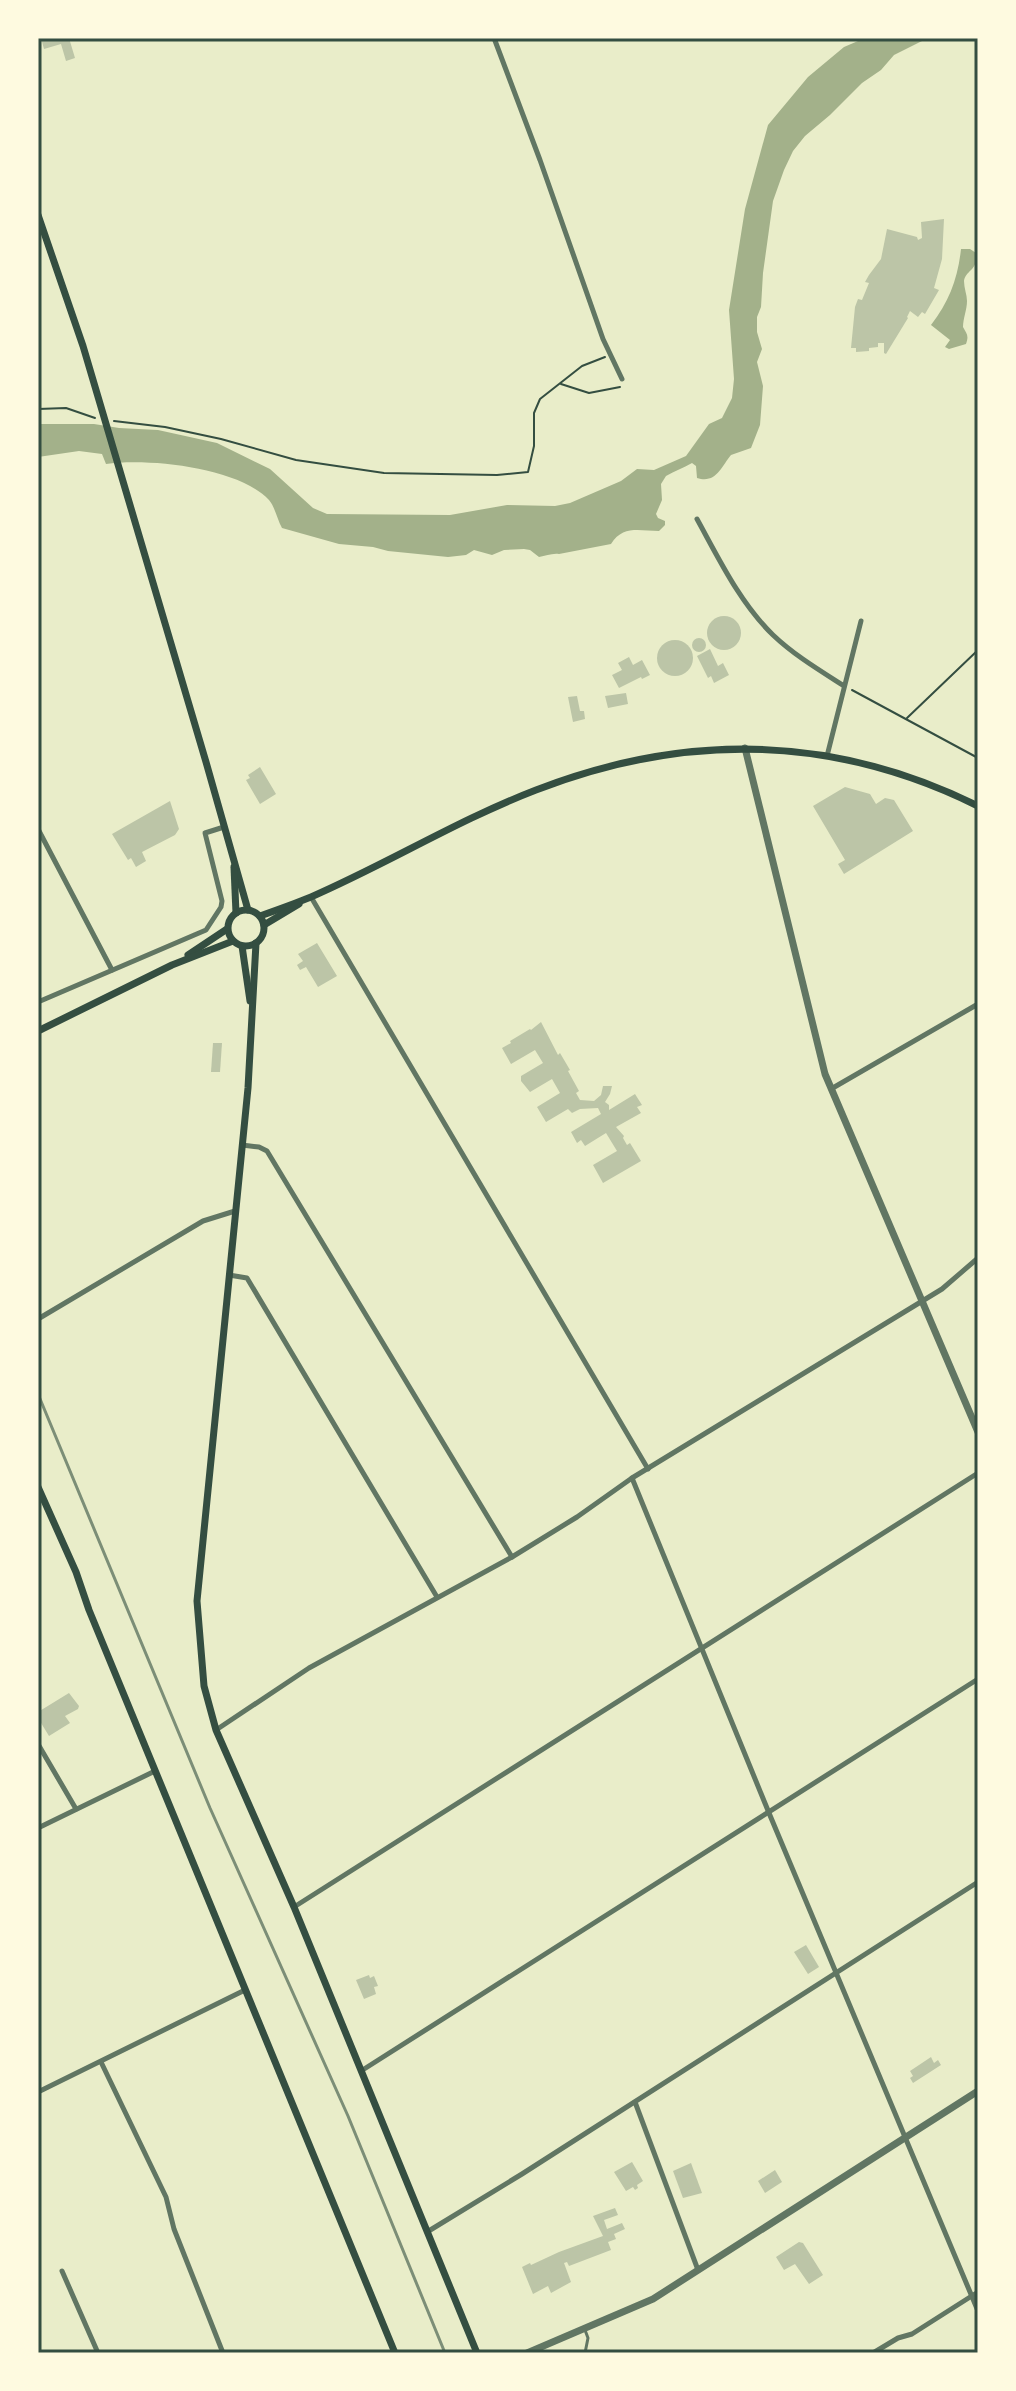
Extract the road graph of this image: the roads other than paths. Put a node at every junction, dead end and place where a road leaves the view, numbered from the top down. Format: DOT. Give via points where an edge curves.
graph roads {
  1 [pos="494,38"];
  2 [pos="38,215"];
  3 [pos="622,379"];
  4 [pos="697,519"];
  5 [pos="861,621"];
  6 [pos="844,686"];
  7 [pos="745,748"];
  8 [pos="827,756"];
  9 [pos="978,806"];
  10 [pos="225,827"];
  11 [pos="38,829"];
  12 [pos="234,864"];
  13 [pos="311,897"];
  14 [pos="248,910"];
  15 [pos="236,913"];
  16 [pos="260,916"];
  17 [pos="264,925"];
  18 [pos="227,929"];
  19 [pos="233,941"];
  20 [pos="256,943"];
  21 [pos="242,946"];
  22 [pos="172,965"];
  23 [pos="112,970"];
  24 [pos="38,1002"];
  25 [pos="978,1004"];
  26 [pos="251,1027"];
  27 [pos="38,1031"];
  28 [pos="831,1090"];
  29 [pos="242,1145"];
  30 [pos="235,1211"];
  31 [pos="978,1258"];
  32 [pos="229,1275"];
  33 [pos="923,1301"];
  34 [pos="38,1319"];
  35 [pos="978,1432"];
  36 [pos="648,1469"];
  37 [pos="978,1473"];
  38 [pos="632,1478"];
  39 [pos="38,1487"];
  40 [pos="512,1557"];
  41 [pos="437,1597"];
  42 [pos="701,1647"];
  43 [pos="978,1679"];
  44 [pos="216,1730"];
  45 [pos="38,1744"];
  46 [pos="155,1771"];
  47 [pos="76,1809"];
  48 [pos="769,1813"];
  49 [pos="38,1828"];
  50 [pos="978,1882"];
  51 [pos="294,1907"];
  52 [pos="837,1973"];
  53 [pos="245,1990"];
  54 [pos="101,2062"];
  55 [pos="361,2071"];
  56 [pos="978,2091"];
  57 [pos="38,2092"];
  58 [pos="635,2102"];
  59 [pos="906,2137"];
  60 [pos="427,2232"];
  61 [pos="62,2271"];
  62 [pos="698,2271"];
  63 [pos="975,2294"];
  64 [pos="978,2311"];
  65 [pos="585,2329"];
  66 [pos="540,2351"];
  67 [pos="98,2353"];
  68 [pos="223,2353"];
  69 [pos="395,2353"];
  70 [pos="477,2353"];
  71 [pos="527,2353"];
  72 [pos="585,2353"];
  73 [pos="873,2353"];
  1 -- 3 [label="street"];
  2 -- 10 [label="main road" via="83,346"];
  4 -- 6 [label="street" via="758,620 791,651"];
  5 -- 6 [label="street"];
  6 -- 8 [label="street"];
  7 -- 8 [label="main road"];
  7 -- 13 [label="main road" via="655,756 568,778 480,814"];
  7 -- 28 [label="street"];
  8 -- 9 [label="main road" via="901,774"];
  10 -- 12 [label="main road"];
  10 -- 23 [label="street" via="205,833 222,901 212,924 194,937"];
  11 -- 23 [label="street"];
  12 -- 14 [label="main road"];
  12 -- 15 [label="main road"];
  13 -- 16 [label="main road"];
  13 -- 17 [label="main road"];
  13 -- 36 [label="street"];
  14 -- 15 [label="main road"];
  14 -- 16 [label="main road"];
  15 -- 18 [label="main road"];
  16 -- 17 [label="main road"];
  17 -- 20 [label="main road"];
  18 -- 19 [label="main road"];
  18 -- 22 [label="main road"];
  19 -- 21 [label="main road"];
  19 -- 22 [label="main road"];
  20 -- 21 [label="main road"];
  20 -- 26 [label="main road"];
  21 -- 26 [label="main road"];
  22 -- 27 [label="main road"];
  23 -- 24 [label="street"];
  25 -- 28 [label="street"];
  26 -- 29 [label="main road"];
  28 -- 33 [label="street"];
  29 -- 30 [label="main road"];
  29 -- 40 [label="street" via="267,1151"];
  30 -- 32 [label="main road"];
  30 -- 34 [label="street" via="203,1221"];
  31 -- 33 [label="street"];
  32 -- 41 [label="street" via="247,1278"];
  32 -- 44 [label="main road" via="197,1601 204,1686"];
  33 -- 35 [label="street"];
  33 -- 36 [label="street"];
  36 -- 38 [label="street"];
  37 -- 42 [label="street"];
  38 -- 40 [label="street"];
  38 -- 42 [label="street"];
  39 -- 46 [label="main road"];
  40 -- 41 [label="street"];
  41 -- 44 [label="street" via="309,1668"];
  42 -- 48 [label="street"];
  42 -- 51 [label="street"];
  43 -- 48 [label="street"];
  44 -- 51 [label="main road"];
  45 -- 47 [label="street"];
  46 -- 47 [label="street"];
  46 -- 53 [label="main road"];
  47 -- 49 [label="street"];
  48 -- 52 [label="street"];
  48 -- 55 [label="street"];
  50 -- 52 [label="street"];
  51 -- 55 [label="main road"];
  52 -- 58 [label="street"];
  52 -- 59 [label="street"];
  53 -- 54 [label="street"];
  53 -- 69 [label="main road"];
  54 -- 57 [label="street"];
  54 -- 68 [label="street" via="166,2197"];
  55 -- 60 [label="main road"];
  56 -- 59 [label="street"];
  58 -- 60 [label="street"];
  58 -- 62 [label="street"];
  59 -- 62 [label="street"];
  59 -- 63 [label="street"];
  60 -- 70 [label="main road"];
  61 -- 67 [label="street"];
  62 -- 65 [label="street" via="643,2305"];
  63 -- 64 [label="street"];
  63 -- 73 [label="street"];
  65 -- 66 [label="street"];
  65 -- 72 [label="lane"];
  66 -- 71 [label="street"];
}
